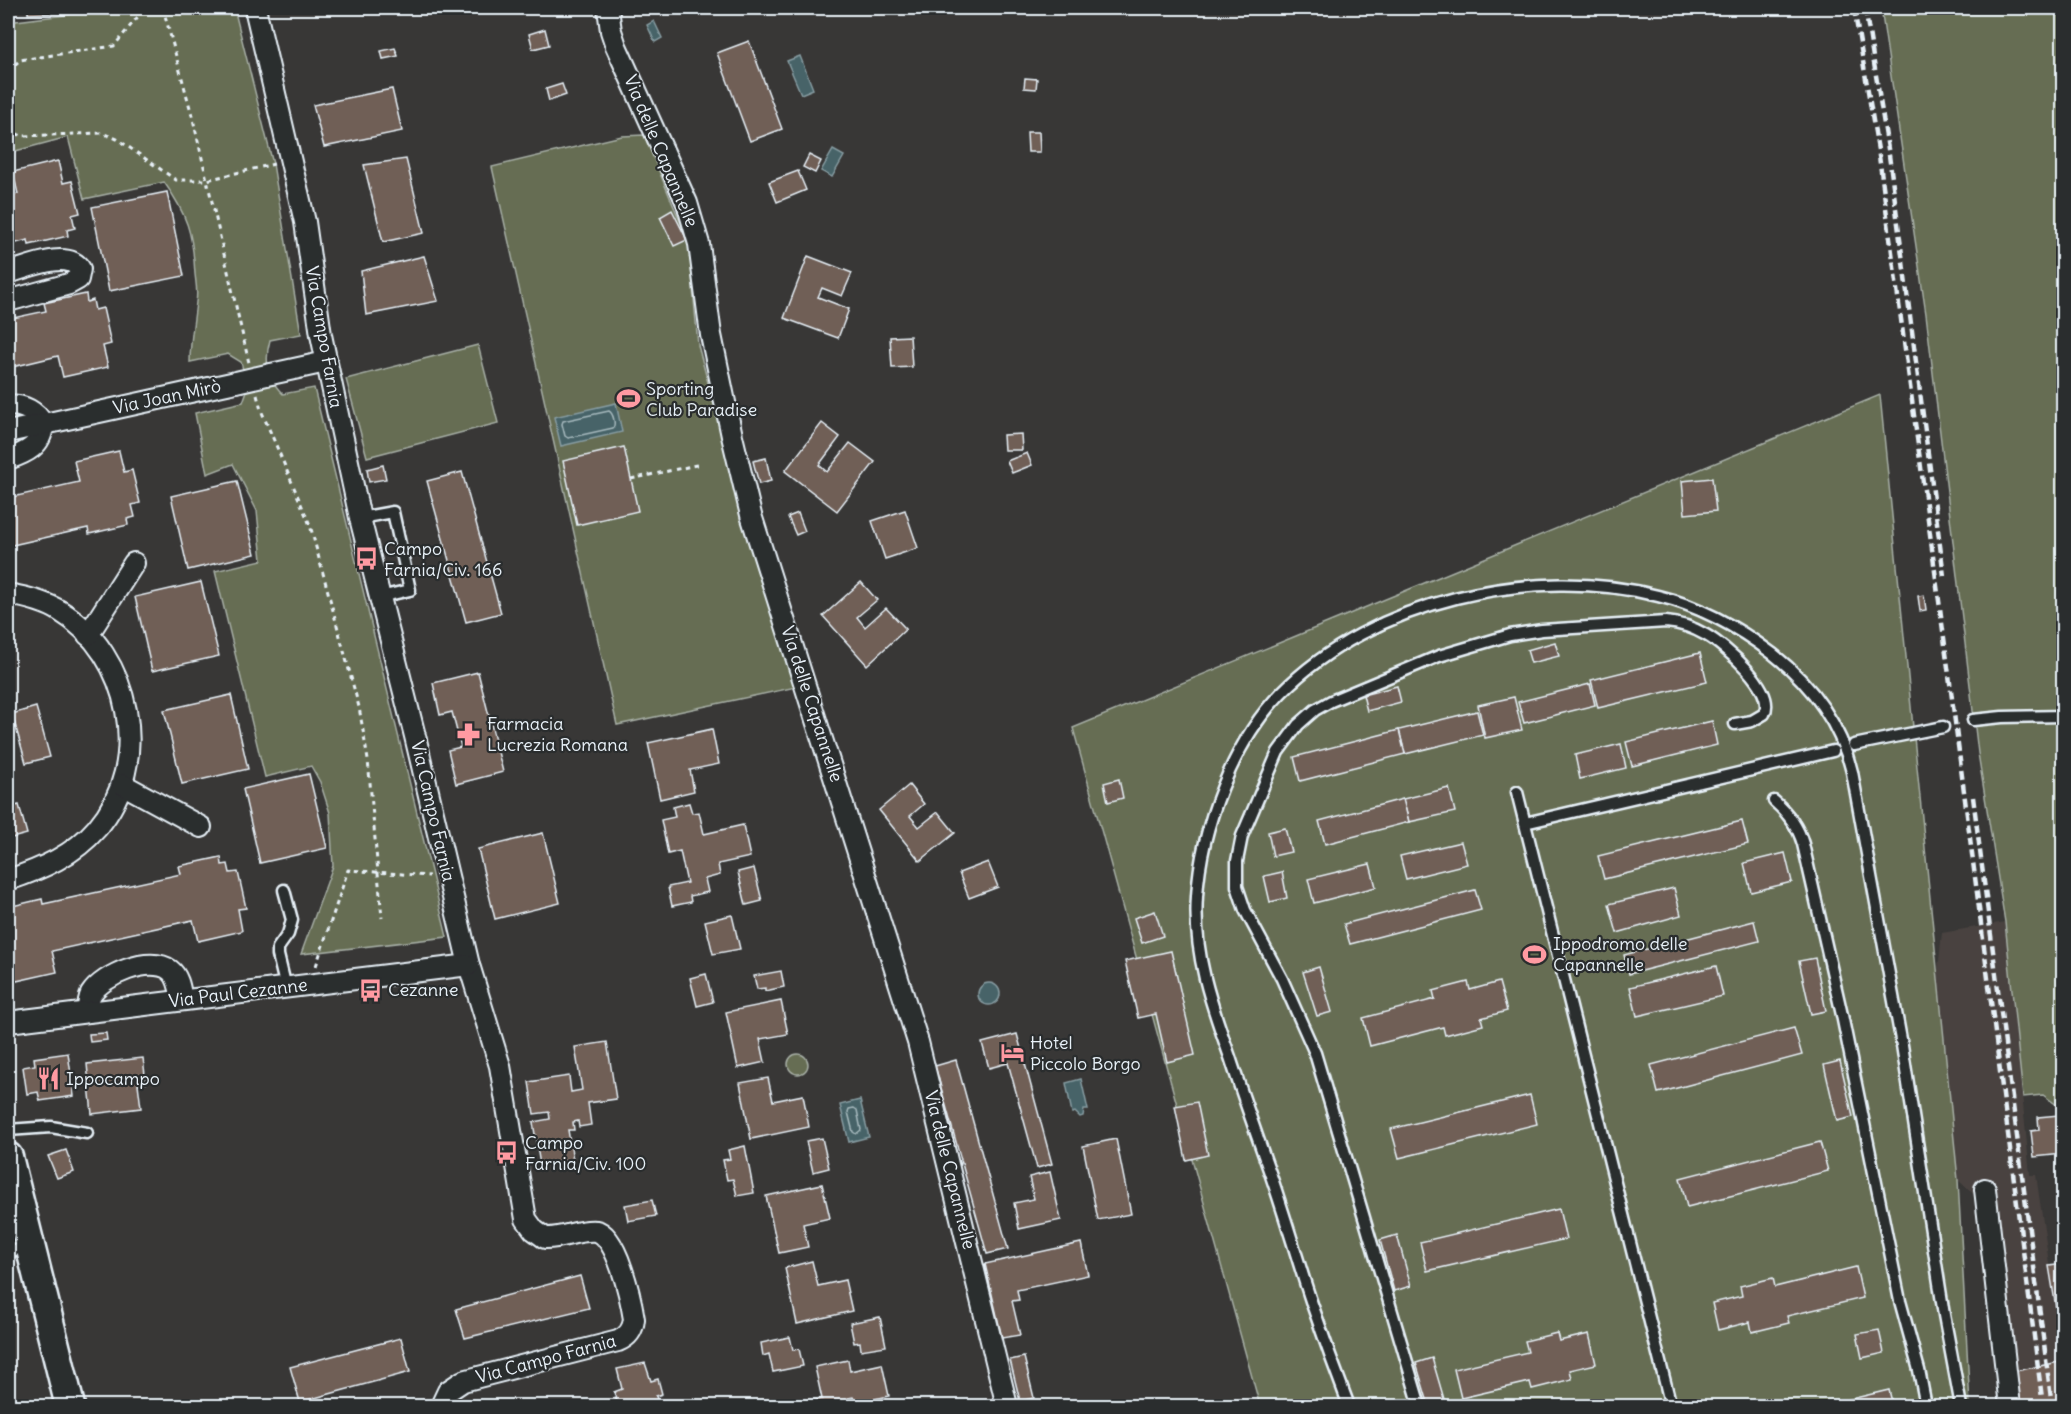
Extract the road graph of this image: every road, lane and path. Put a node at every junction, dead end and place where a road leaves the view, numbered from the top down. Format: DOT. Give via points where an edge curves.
graph roads {
  1 [pos="145,8"];
  2 [pos="163,8"];
  3 [pos="255,8"];
  4 [pos="608,8"];
  5 [pos="8,71"];
  6 [pos="8,130"];
  7 [pos="276,164"];
  8 [pos="207,180"];
  9 [pos="8,273"];
  10 [pos="8,301"];
  11 [pos="326,362"];
  12 [pos="243,375"];
  13 [pos="256,389"];
  14 [pos="8,405"];
  15 [pos="43,424"];
  16 [pos="8,432"];
  17 [pos="8,459"];
  18 [pos="701,464"];
  19 [pos="631,479"];
  20 [pos="360,518"];
  21 [pos="134,563"];
  22 [pos="8,594"];
  23 [pos="380,597"];
  24 [pos="88,635"];
  25 [pos="2064,716"];
  26 [pos="1973,720"];
  27 [pos="1735,724"];
  28 [pos="1943,727"];
  29 [pos="1854,745"];
  30 [pos="1833,751"];
  31 [pos="122,784"];
  32 [pos="1517,792"];
  33 [pos="1774,801"];
  34 [pos="1525,823"];
  35 [pos="201,827"];
  36 [pos="378,873"];
  37 [pos="448,878"];
  38 [pos="8,880"];
  39 [pos="284,890"];
  40 [pos="382,918"];
  41 [pos="469,965"];
  42 [pos="311,984"];
  43 [pos="286,988"];
  44 [pos="182,1000"];
  45 [pos="88,1012"];
  46 [pos="8,1022"];
  47 [pos="8,1130"];
  48 [pos="87,1132"];
  49 [pos="9,1169"];
  50 [pos="1985,1189"];
  51 [pos="18,1249"];
  52 [pos="70,1407"];
  53 [pos="441,1407"];
  54 [pos="1007,1407"];
  55 [pos="1349,1407"];
  56 [pos="1420,1407"];
  57 [pos="1671,1407"];
  58 [pos="1926,1407"];
  59 [pos="1961,1407"];
  60 [pos="2010,1407"];
  1 -- 5 [label="path" via="114,46 20,60"];
  2 -- 8 [label="path"];
  3 -- 11 [label="street, Via Campo Farnia" via="305,222"];
  4 -- 54 [label="street, Via delle Capannelle" via="616,46 695,229 711,334 751,515 918,1042"];
  6 -- 8 [label="path" via="22,136 102,133 176,180"];
  7 -- 8 [label="path"];
  8 -- 12 [label="path"];
  9 -- 10 [label="street" via="62,259 73,261 80,269 78,279 69,284"];
  11 -- 12 [label="street, Via Joan Mirò, bridge" via="271,374"];
  11 -- 20 [label="street, Via Campo Farnia"];
  12 -- 15 [label="street, Via Joan Mirò"];
  13 -- 36 [label="path" via="261,410 310,525 359,707"];
  14 -- 15 [label="street" via="32,411"];
  15 -- 16 [label="street, Via Joan Mirò"];
  15 -- 17 [label="street" via="41,437 34,446"];
  18 -- 19 [label="path"];
  20 -- 23 [label="street, Via Campo Farnia"];
  20 -- 23 [label="lane" via="393,512 410,590"];
  21 -- 24 [label="street"];
  22 -- 24 [label="street" via="53,607"];
  23 -- 37 [label="street, Via Campo Farnia"];
  24 -- 31 [label="street" via="114,674 126,707 129,740"];
  25 -- 26 [label="lane"];
  27 -- 56 [label="lane" via="1764,714 1762,689 1726,650 1695,629 1666,622 1542,630 1494,639 1439,656 1331,701 1298,725 1271,767 1242,836 1237,886 1315,1053"];
  28 -- 29 [label="lane"];
  30 -- 34 [label="lane"];
  31 -- 35 [label="street"];
  31 -- 38 [label="street" via="104,819 81,844 50,864"];
  32 -- 34 [label="lane"];
  33 -- 58 [label="lane" via="1796,825 1803,844"];
  34 -- 57 [label="lane"];
  36 -- 37 [label="path"];
  36 -- 40 [label="path"];
  36 -- 42 [label="path" via="348,870"];
  37 -- 41 [label="street, Via Campo Farnia"];
  39 -- 43 [label="lane" via="291,926 278,955"];
  41 -- 42 [label="street, Via Paul Cezanne"];
  41 -- 53 [label="street, Via Campo Farnia" via="500,1066 529,1225 544,1238 588,1231 604,1234 617,1258 634,1319 631,1331 618,1341 463,1381 448,1391"];
  42 -- 43 [label="street, Via Paul Cezanne"];
  43 -- 44 [label="street, Via Paul Cezanne"];
  44 -- 45 [label="street, Via Paul Cezanne"];
  44 -- 45 [label="street" via="171,971 142,966 118,972 97,987 88,1000"];
  45 -- 46 [label="street, Via Paul Cezanne"];
  47 -- 48 [label="lane" via="51,1127"];
  49 -- 51 [label="street"];
  50 -- 60 [label="street"];
  51 -- 52 [label="street"];
  55 -- 59 [label="lane" via="1203,974 1196,929 1197,893 1210,824 1236,759 1259,719 1288,687 1338,647 1375,627 1436,603 1500,590 1570,584 1658,596 1728,624 1767,649 1797,675 1821,703 1843,741 1902,1045"];
}
